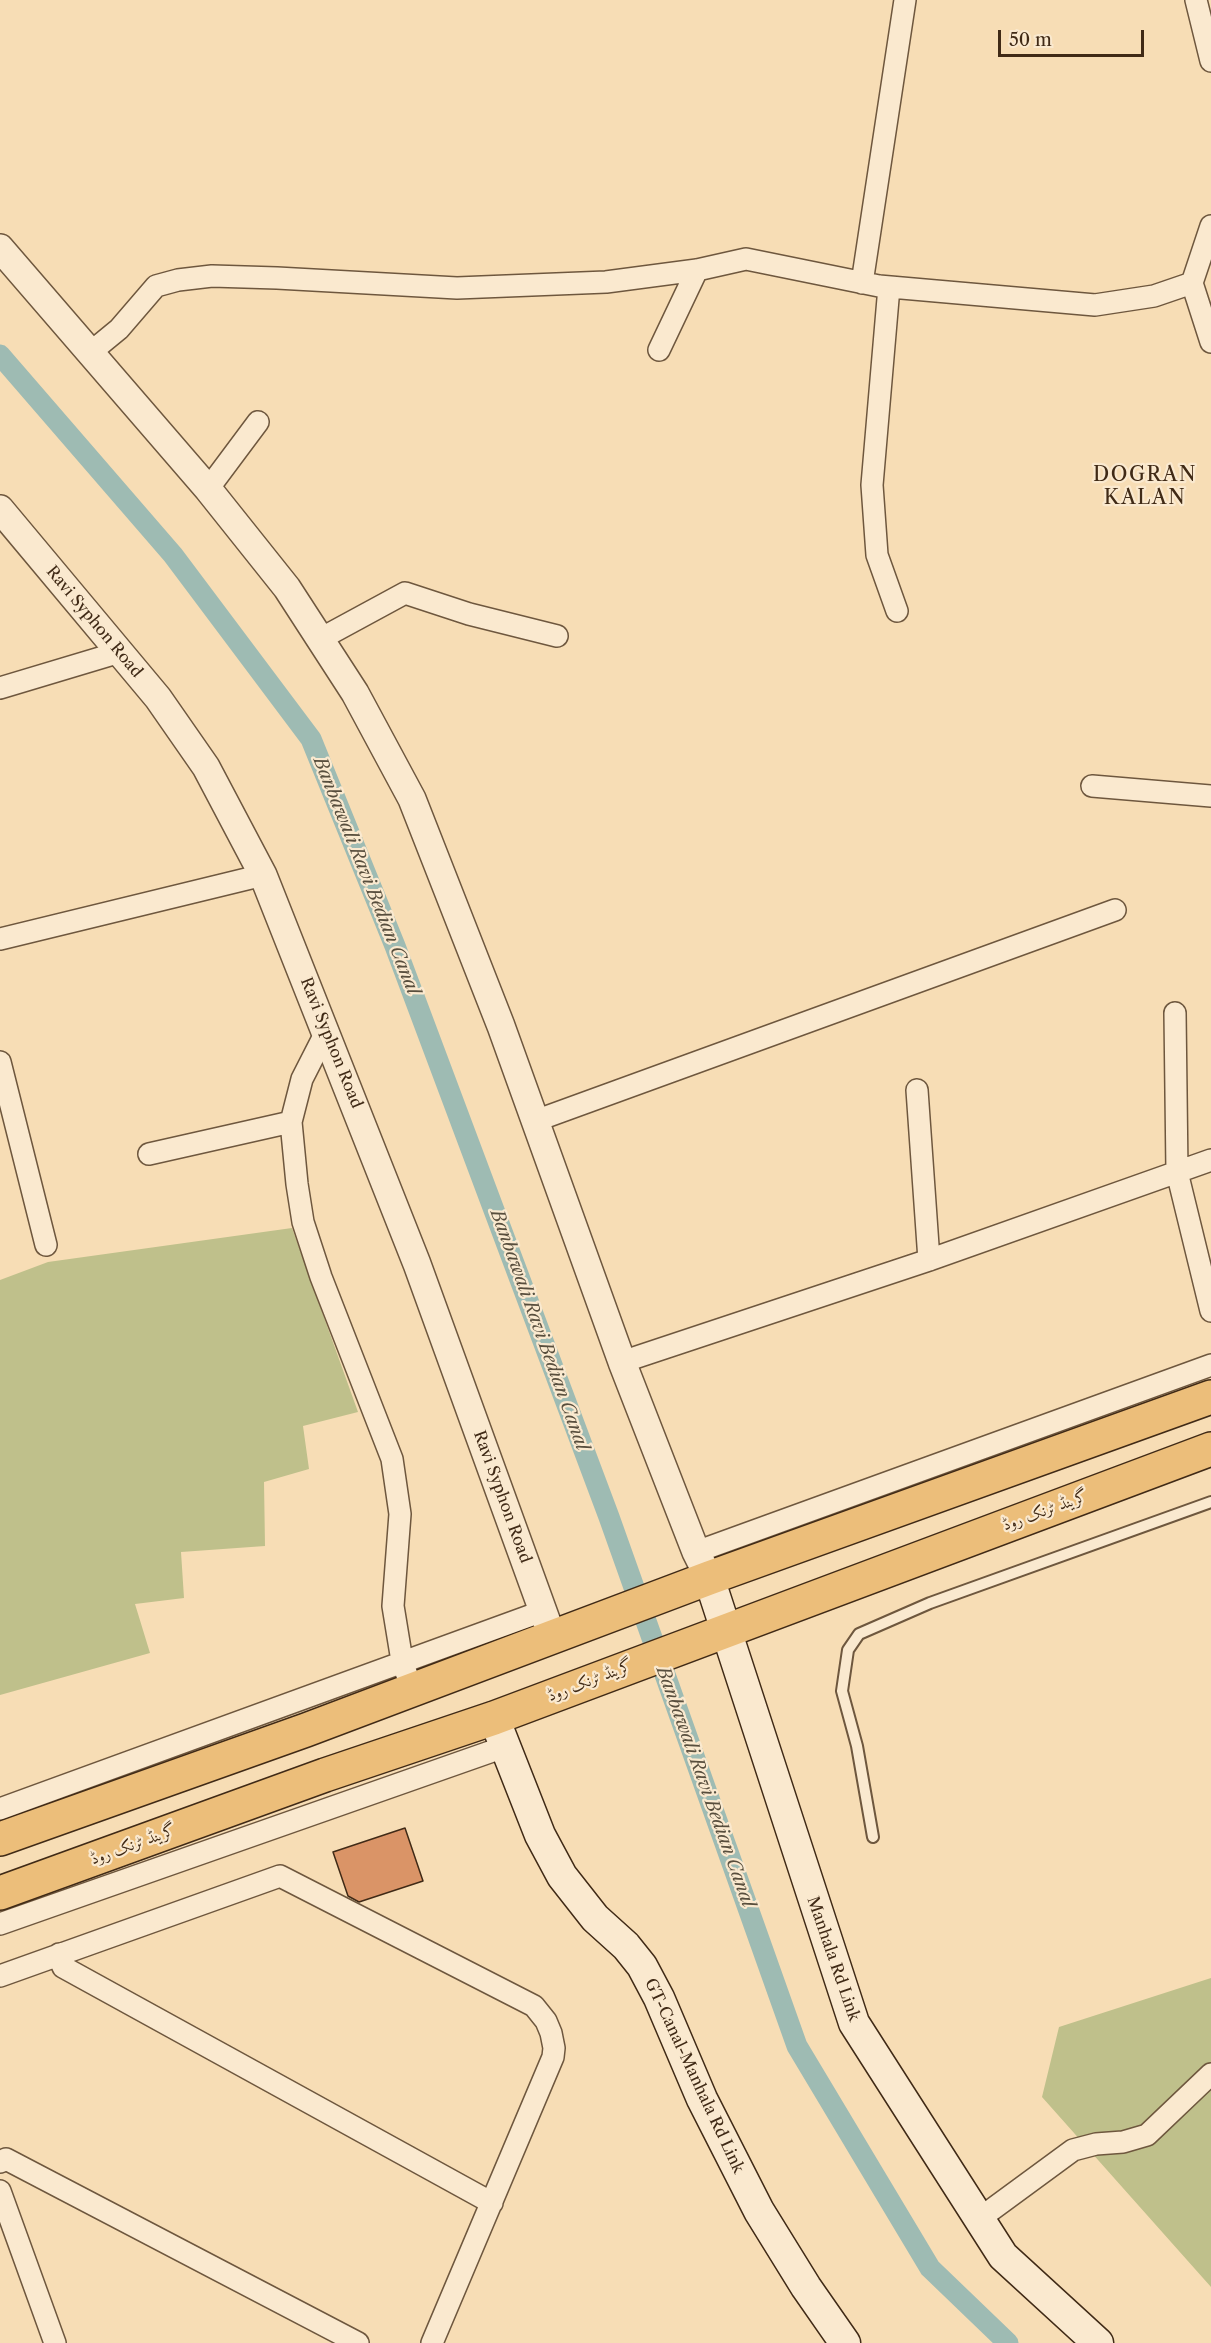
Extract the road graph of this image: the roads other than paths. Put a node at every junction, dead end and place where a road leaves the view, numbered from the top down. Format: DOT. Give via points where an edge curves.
graph roads {
  1 [pos="905,0"];
  2 [pos="1196,0"];
  3 [pos="1211,61"];
  4 [pos="1211,226"];
  5 [pos="0,248"];
  6 [pos="697,270"];
  7 [pos="862,283"];
  8 [pos="1192,283"];
  9 [pos="889,287"];
  10 [pos="1211,342"];
  11 [pos="659,350"];
  12 [pos="91,352"];
  13 [pos="258,422"];
  14 [pos="208,489"];
  15 [pos="0,509"];
  16 [pos="897,611"];
  17 [pos="557,636"];
  18 [pos="322,638"];
  19 [pos="120,652"];
  20 [pos="0,688"];
  21 [pos="1092,786"];
  22 [pos="1211,796"];
  23 [pos="263,875"];
  24 [pos="1115,910"];
  25 [pos="0,939"];
  26 [pos="1176,1013"];
  27 [pos="327,1030"];
  28 [pos="0,1062"];
  29 [pos="917,1090"];
  30 [pos="535,1121"];
  31 [pos="291,1122"];
  32 [pos="149,1154"];
  33 [pos="1211,1160"];
  34 [pos="1177,1172"];
  35 [pos="46,1245"];
  36 [pos="929,1260"];
  37 [pos="1211,1311"];
  38 [pos="622,1362"];
  39 [pos="1211,1365"];
  40 [pos="1211,1397"];
  41 [pos="1211,1449"];
  42 [pos="1211,1502"];
  43 [pos="700,1571"];
  44 [pos="554,1626"];
  45 [pos="717,1634"];
  46 [pos="407,1675"];
  47 [pos="306,1730"];
  48 [pos="499,1732"];
  49 [pos="325,1775"];
  50 [pos="0,1809"];
  51 [pos="873,1837"];
  52 [pos="0,1839"];
  53 [pos="0,1893"];
  54 [pos="0,1924"];
  55 [pos="59,1954"];
  56 [pos="0,1976"];
  57 [pos="1211,2074"];
  58 [pos="0,2162"];
  59 [pos="0,2191"];
  60 [pos="492,2204"];
  61 [pos="979,2219"];
  62 [pos="55,2343"];
  63 [pos="358,2343"];
  64 [pos="432,2343"];
  65 [pos="845,2343"];
  66 [pos="1098,2343"];
  1 -- 7 [label="street"];
  2 -- 3 [label="street"];
  4 -- 8 [label="street"];
  5 -- 12 [label="street"];
  6 -- 7 [label="street" via="746,259"];
  6 -- 11 [label="street"];
  6 -- 12 [label="street" via="606,282 457,288 212,276 178,280 156,286 119,329"];
  7 -- 9 [label="street"];
  8 -- 9 [label="street" via="1154,296 1095,305"];
  8 -- 10 [label="street"];
  9 -- 16 [label="street" via="872,485 877,555"];
  12 -- 14 [label="street"];
  13 -- 14 [label="street"];
  14 -- 18 [label="street"];
  15 -- 19 [label="street, Ravi Syphon Road"];
  17 -- 18 [label="street" via="405,593"];
  18 -- 30 [label="street" via="412,799"];
  19 -- 20 [label="street"];
  19 -- 23 [label="street, Ravi Syphon Road" via="206,767"];
  21 -- 22 [label="street"];
  23 -- 25 [label="street"];
  23 -- 27 [label="street, Ravi Syphon Road"];
  24 -- 30 [label="street"];
  26 -- 34 [label="street"];
  27 -- 31 [label="street" via="302,1079"];
  27 -- 44 [label="street, Ravi Syphon Road"];
  28 -- 35 [label="street"];
  29 -- 36 [label="street"];
  30 -- 38 [label="street"];
  31 -- 32 [label="street"];
  31 -- 46 [label="street" via="303,1222 392,1459 400,1514 393,1606"];
  33 -- 34 [label="street"];
  34 -- 36 [label="street"];
  34 -- 37 [label="street"];
  36 -- 38 [label="street"];
  38 -- 43 [label="street"];
  39 -- 43 [label="street"];
  40 -- 43 [label="highway"];
  41 -- 45 [label="highway, گرینڈ ٹرنک روڈ"];
  42 -- 51 [label="lane" via="930,1603 860,1634 848,1650 842,1691 857,1746"];
  43 -- 44 [label="highway"];
  43 -- 45 [label="main road, Manhala Rd Link"];
  44 -- 46 [label="highway"];
  45 -- 48 [label="highway, گرینڈ ٹرنک روڈ" via="586,1682"];
  45 -- 61 [label="main road, Manhala Rd Link" via="854,2023"];
  46 -- 47 [label="highway"];
  46 -- 50 [label="street"];
  47 -- 49 [label="highway"];
  47 -- 52 [label="highway"];
  48 -- 49 [label="highway, گرینڈ ٹرنک روڈ"];
  48 -- 54 [label="street"];
  48 -- 65 [label="main road, GT-Canal-Manhala Rd Link" via="540,1835 562,1876 595,1918 642,1966 702,2099 759,2211"];
  49 -- 53 [label="highway, گرینڈ ٹرنک روڈ"];
  55 -- 56 [label="street"];
  55 -- 60 [label="street" via="63,1967"];
  55 -- 60 [label="street" via="280,1876 523,1998 546,2021 554,2048"];
  57 -- 61 [label="street" via="1147,2135 1073,2150"];
  58 -- 63 [label="street" via="6,2159"];
  59 -- 62 [label="street"];
  60 -- 64 [label="street"];
  61 -- 66 [label="main road, Manhala Rd Link" via="1003,2256"];
}
